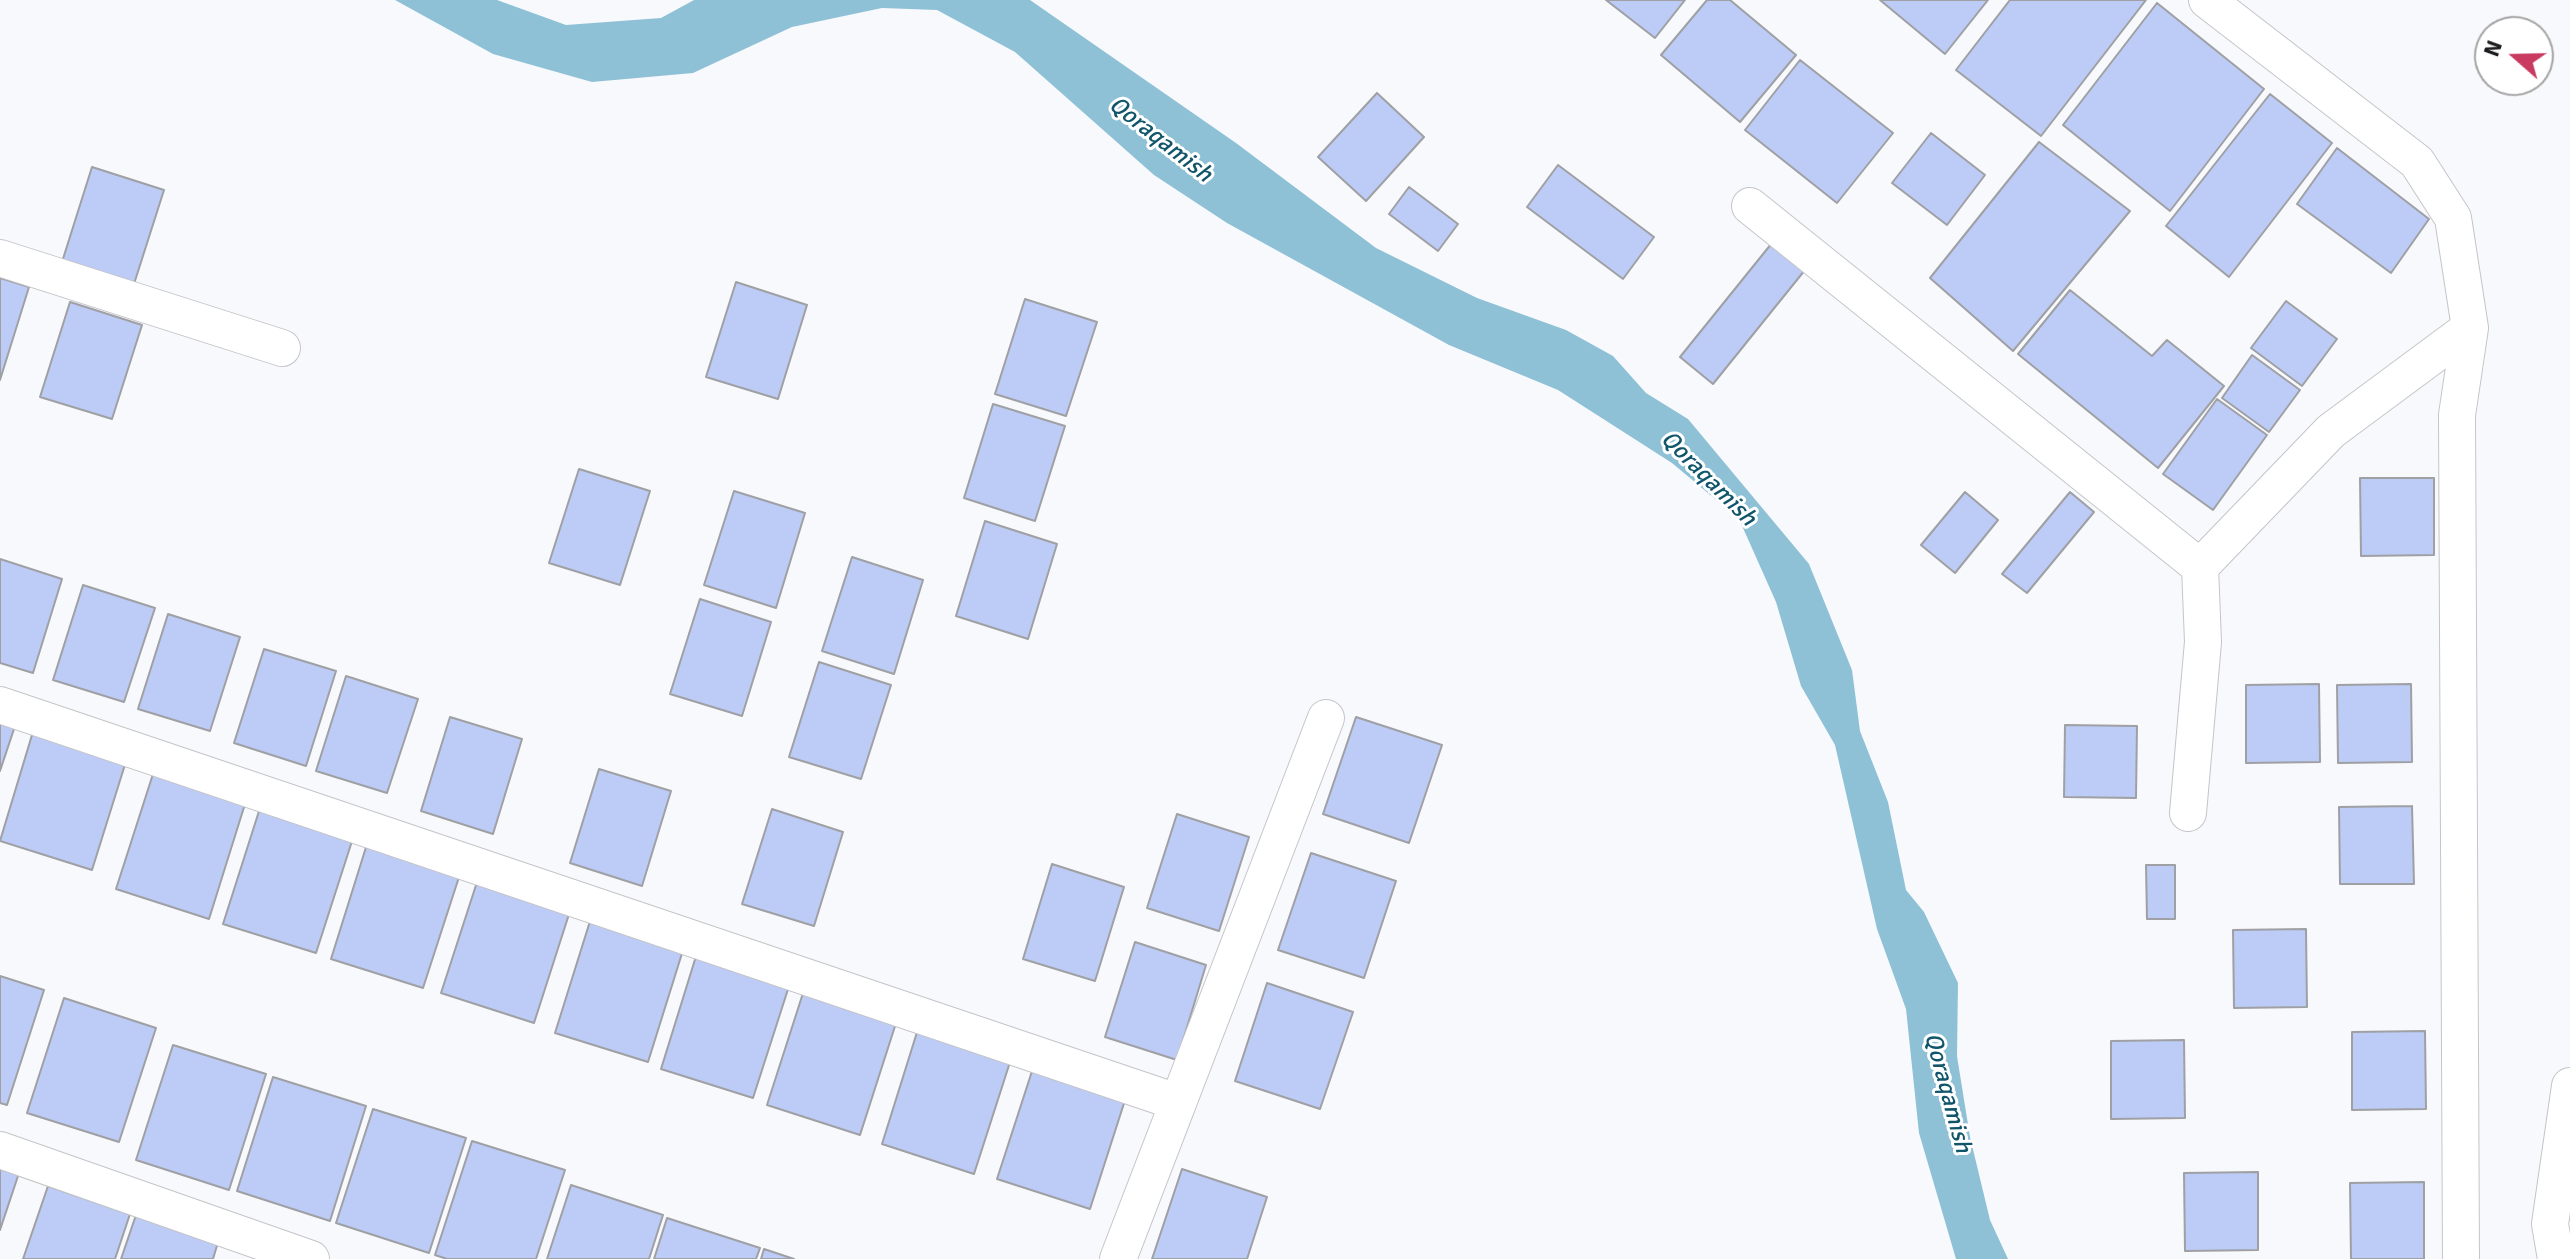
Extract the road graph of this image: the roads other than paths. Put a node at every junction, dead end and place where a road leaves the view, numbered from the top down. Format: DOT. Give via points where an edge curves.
graph roads {
  1 [pos="2207,0"];
  2 [pos="1750,206"];
  3 [pos="0,258"];
  4 [pos="2470,328"];
  5 [pos="282,348"];
  6 [pos="2200,567"];
  7 [pos="0,705"];
  8 [pos="1326,718"];
  9 [pos="2188,813"];
  10 [pos="2570,1086"];
  11 [pos="1177,1102"];
  12 [pos="0,1150"];
  13 [pos="311,1259"];
  14 [pos="1118,1259"];
  15 [pos="2461,1259"];
  16 [pos="2556,1259"];
  1 -- 4 [label="street" via="2417,162 2453,218"];
  2 -- 6 [label="street"];
  3 -- 5 [label="street"];
  4 -- 6 [label="street" via="2331,431"];
  4 -- 15 [label="street" via="2457,415"];
  6 -- 9 [label="street" via="2203,642"];
  7 -- 11 [label="street"];
  8 -- 11 [label="street"];
  10 -- 16 [label="street" via="2550,1224"];
  11 -- 14 [label="street"];
  12 -- 13 [label="street"];
}
